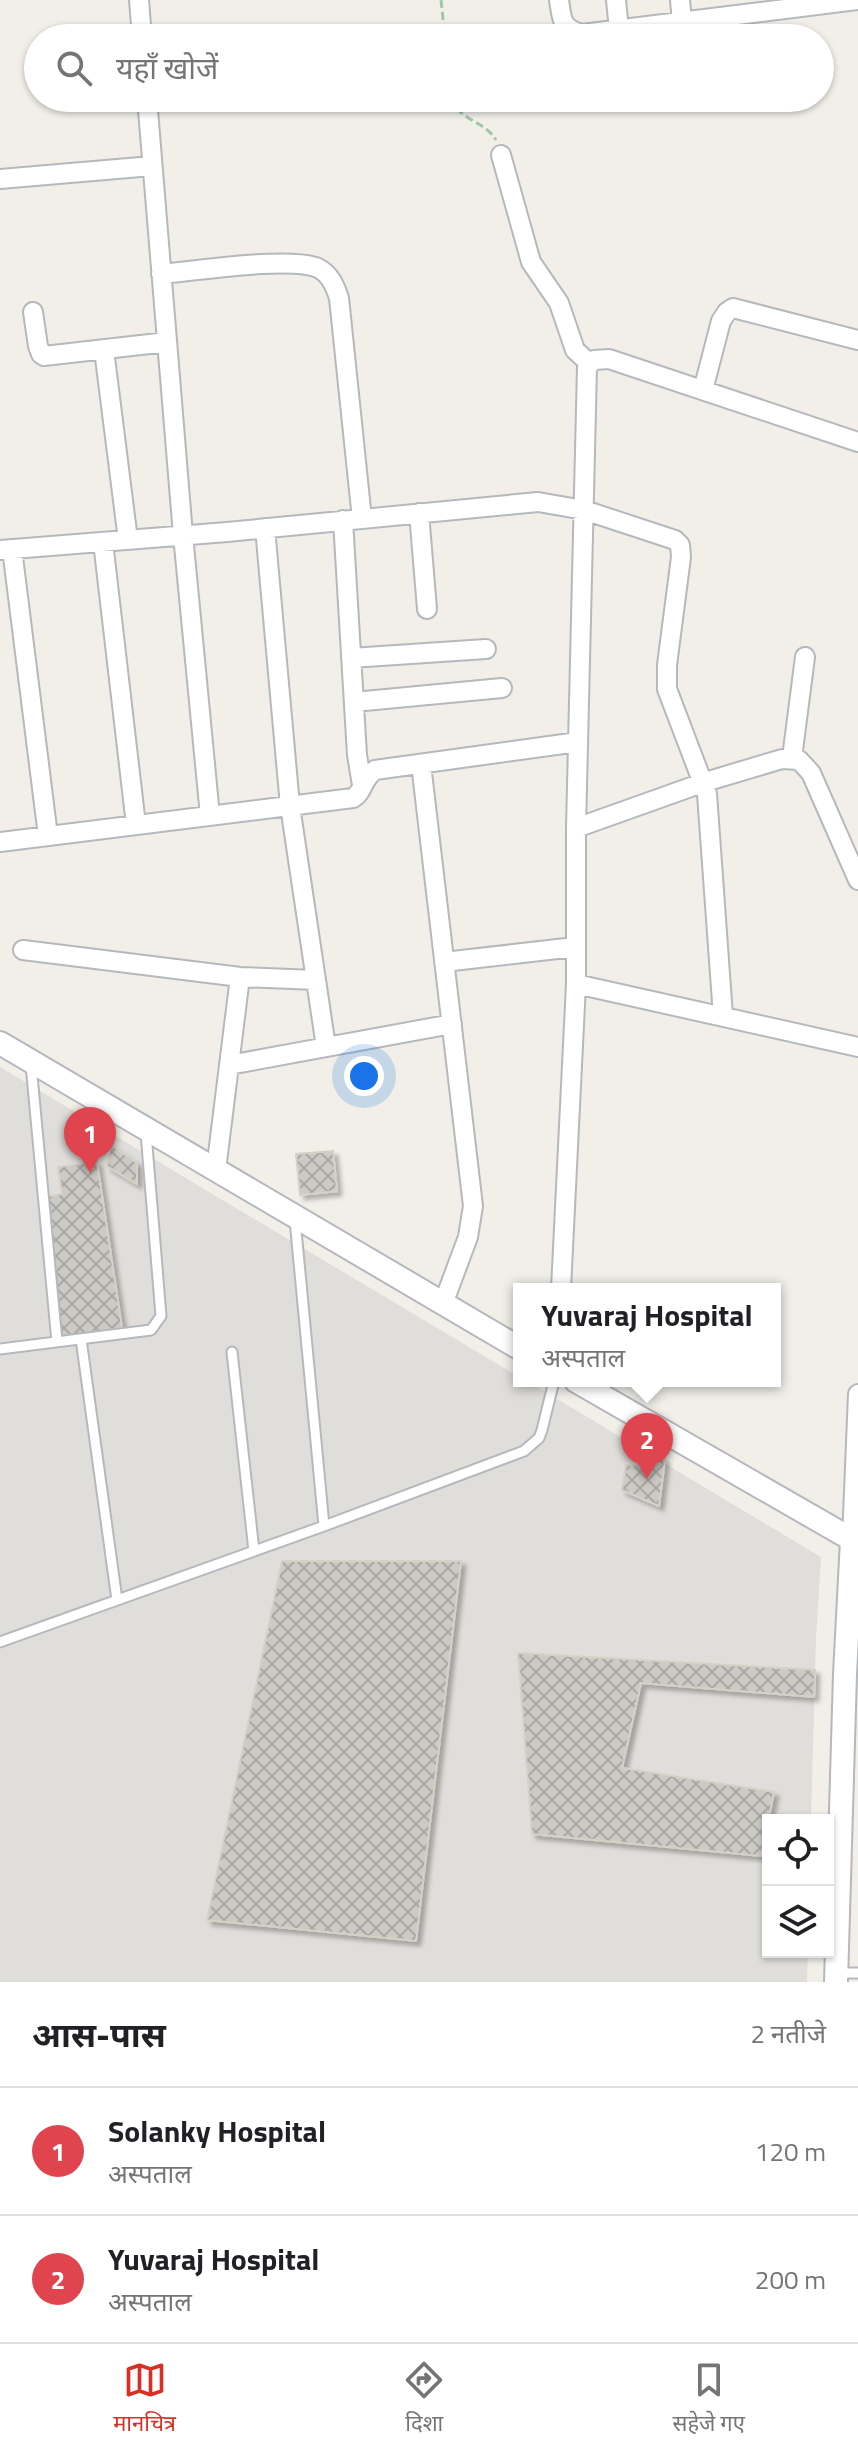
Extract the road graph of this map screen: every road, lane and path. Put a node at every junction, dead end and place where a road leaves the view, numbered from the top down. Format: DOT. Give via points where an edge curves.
graph roads {
  1 [pos="139,0"];
  2 [pos="441,0"];
  3 [pos="559,0"];
  4 [pos="616,0"];
  5 [pos="680,0"];
  6 [pos="858,0"];
  7 [pos="798,4"];
  8 [pos="738,8"];
  9 [pos="682,22"];
  10 [pos="141,24"];
  11 [pos="444,24"];
  12 [pos="564,24"];
  13 [pos="618,24"];
  14 [pos="666,24"];
  15 [pos="148,112"];
  16 [pos="461,112"];
  17 [pos="501,155"];
  18 [pos="152,166"];
  19 [pos="0,179"];
  20 [pos="161,274"];
  21 [pos="33,312"];
  22 [pos="858,340"];
  23 [pos="167,342"];
  24 [pos="104,350"];
  25 [pos="589,363"];
  26 [pos="703,390"];
  27 [pos="858,442"];
  28 [pos="584,510"];
  29 [pos="419,513"];
  30 [pos="362,519"];
  31 [pos="343,520"];
  32 [pos="265,528"];
  33 [pos="183,535"];
  34 [pos="128,540"];
  35 [pos="103,542"];
  36 [pos="6,550"];
  37 [pos="427,609"];
  38 [pos="486,649"];
  39 [pos="805,657"];
  40 [pos="351,658"];
  41 [pos="502,688"];
  42 [pos="354,702"];
  43 [pos="578,742"];
  44 [pos="792,758"];
  45 [pos="421,764"];
  46 [pos="705,782"];
  47 [pos="362,785"];
  48 [pos="290,806"];
  49 [pos="210,816"];
  50 [pos="136,825"];
  51 [pos="576,828"];
  52 [pos="48,836"];
  53 [pos="0,842"];
  54 [pos="858,880"];
  55 [pos="575,947"];
  56 [pos="23,950"];
  57 [pos="444,962"];
  58 [pos="240,977"];
  59 [pos="316,980"];
  60 [pos="576,984"];
  61 [pos="723,1016"];
  62 [pos="452,1024"];
  63 [pos="0,1043"];
  64 [pos="326,1047"];
  65 [pos="858,1047"];
  66 [pos="31,1061"];
  67 [pos="229,1065"];
  68 [pos="146,1129"];
  69 [pos="216,1170"];
  70 [pos="295,1216"];
  71 [pos="561,1283"];
  72 [pos="443,1304"];
  73 [pos="81,1339"];
  74 [pos="57,1342"];
  75 [pos="513,1345"];
  76 [pos="0,1349"];
  77 [pos="232,1352"];
  78 [pos="553,1387"];
  79 [pos="586,1387"];
  80 [pos="858,1394"];
  81 [pos="857,1433"];
  82 [pos="324,1526"];
  83 [pos="855,1542"];
  84 [pos="254,1551"];
  85 [pos="117,1600"];
  86 [pos="0,1642"];
  87 [pos="852,1667"];
  88 [pos="843,1976"];
  1 -- 10 [label="street"];
  2 -- 11 [label="path"];
  3 -- 12 [label="street"];
  4 -- 13 [label="street"];
  5 -- 9 [label="street"];
  6 -- 7 [label="street"];
  7 -- 8 [label="street"];
  8 -- 9 [label="street"];
  9 -- 14 [label="street"];
  15 -- 18 [label="street"];
  16 -- 17 [label="path" via="491,132"];
  17 -- 25 [label="street" via="531,262 559,303 575,350"];
  18 -- 19 [label="street"];
  18 -- 20 [label="street"];
  20 -- 23 [label="street"];
  20 -- 30 [label="street" via="285,263 328,275 339,298"];
  21 -- 24 [label="street" via="41,354"];
  22 -- 26 [label="street" via="733,308 721,321"];
  23 -- 24 [label="street"];
  23 -- 33 [label="street"];
  24 -- 34 [label="street"];
  25 -- 26 [label="street" via="609,359"];
  25 -- 28 [label="street"];
  26 -- 27 [label="street"];
  28 -- 29 [label="street" via="538,502"];
  28 -- 43 [label="street"];
  28 -- 46 [label="street" via="680,545 667,689"];
  29 -- 30 [label="street"];
  29 -- 37 [label="street"];
  30 -- 31 [label="street"];
  31 -- 32 [label="street"];
  31 -- 40 [label="street"];
  32 -- 33 [label="street"];
  32 -- 48 [label="street"];
  33 -- 34 [label="street"];
  33 -- 49 [label="street"];
  34 -- 35 [label="street"];
  35 -- 36 [label="street"];
  35 -- 50 [label="street"];
  36 -- 52 [label="street"];
  38 -- 40 [label="street"];
  39 -- 44 [label="street"];
  40 -- 42 [label="street"];
  41 -- 42 [label="street"];
  42 -- 47 [label="street"];
  43 -- 45 [label="street"];
  43 -- 51 [label="street"];
  44 -- 46 [label="street"];
  44 -- 54 [label="street" via="811,773"];
  45 -- 47 [label="street" via="375,770"];
  45 -- 57 [label="street"];
  46 -- 51 [label="street"];
  46 -- 61 [label="street"];
  47 -- 48 [label="street" via="353,798"];
  48 -- 49 [label="street"];
  48 -- 59 [label="street"];
  49 -- 50 [label="street"];
  50 -- 52 [label="street"];
  51 -- 55 [label="street"];
  52 -- 53 [label="street"];
  55 -- 57 [label="street"];
  55 -- 60 [label="street"];
  56 -- 58 [label="street"];
  57 -- 62 [label="street"];
  58 -- 59 [label="street"];
  58 -- 67 [label="street"];
  59 -- 64 [label="street"];
  60 -- 61 [label="street"];
  60 -- 71 [label="street"];
  61 -- 65 [label="street"];
  62 -- 64 [label="street"];
  62 -- 72 [label="street" via="473,1206 468,1237"];
  63 -- 66 [label="street"];
  64 -- 67 [label="street"];
  66 -- 68 [label="street"];
  66 -- 74 [label="lane"];
  67 -- 69 [label="street"];
  68 -- 69 [label="street"];
  68 -- 73 [label="lane" via="161,1316 151,1330"];
  69 -- 70 [label="street"];
  70 -- 72 [label="street"];
  70 -- 82 [label="lane"];
  72 -- 75 [label="street"];
  73 -- 74 [label="lane"];
  73 -- 85 [label="lane"];
  74 -- 76 [label="lane"];
  77 -- 84 [label="lane"];
  78 -- 82 [label="lane" via="539,1438 524,1451"];
  79 -- 83 [label="street"];
  80 -- 81 [label="street"];
  81 -- 83 [label="street"];
  82 -- 84 [label="lane"];
  83 -- 87 [label="street"];
  84 -- 85 [label="lane"];
  85 -- 86 [label="lane"];
  87 -- 88 [label="street"];
}
